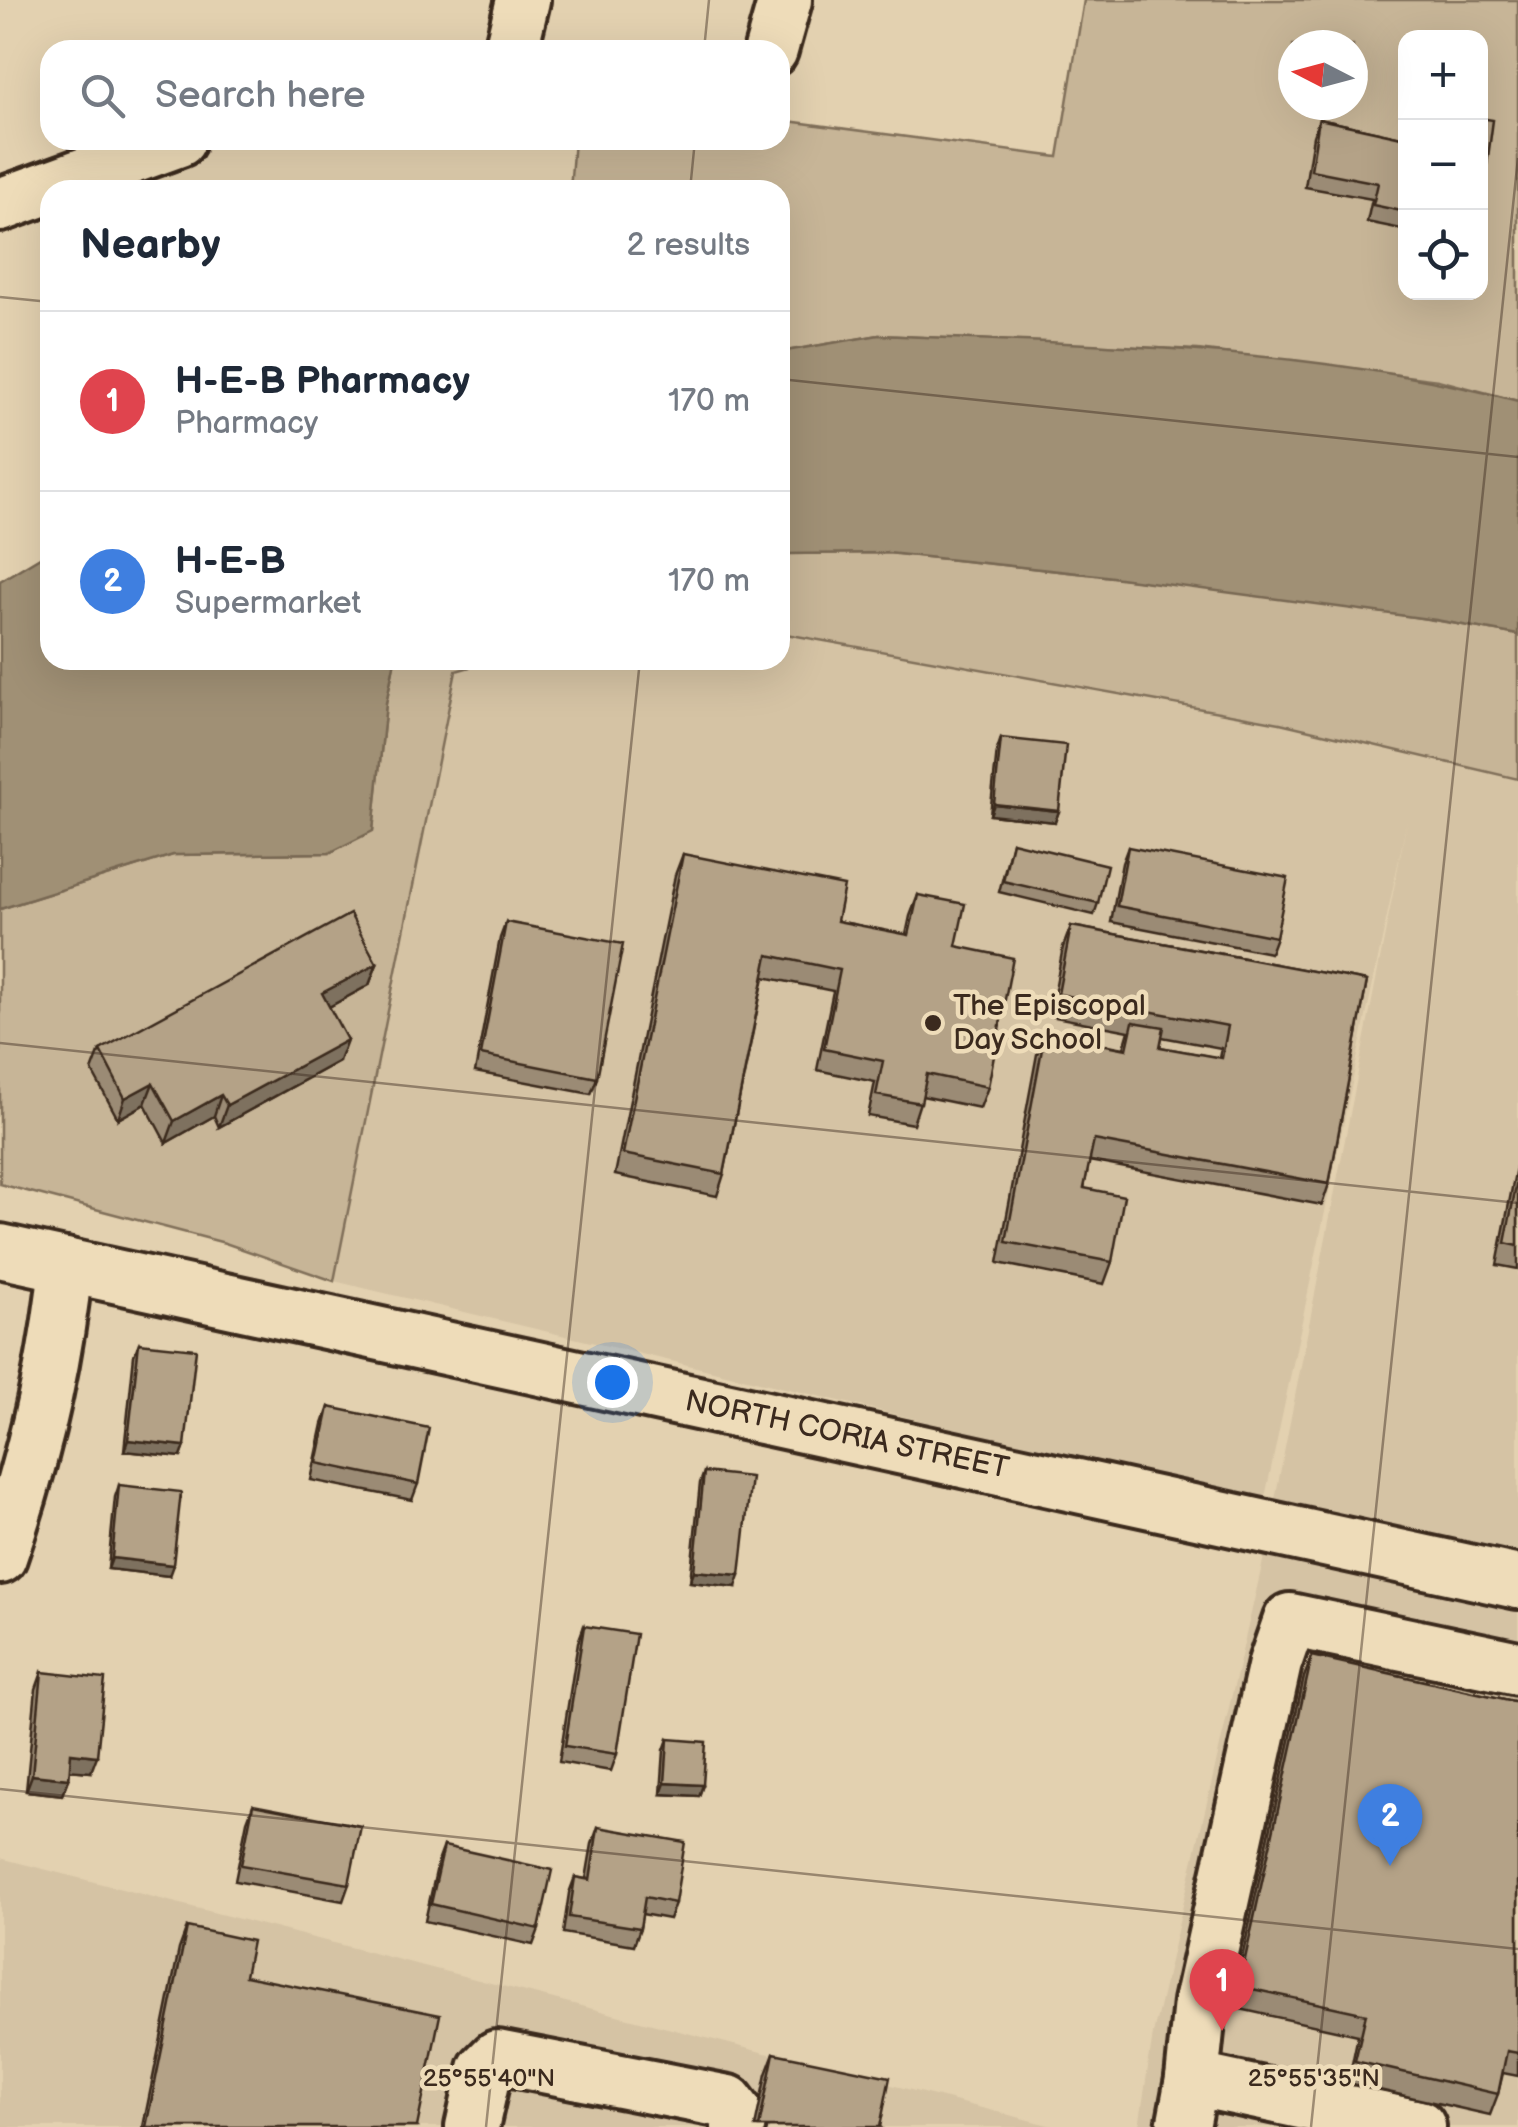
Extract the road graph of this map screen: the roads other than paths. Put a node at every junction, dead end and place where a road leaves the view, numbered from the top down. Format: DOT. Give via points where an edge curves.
graph roads {
  1 [pos="523,0"];
  2 [pos="786,0"];
  3 [pos="514,40"];
  4 [pos="774,40"];
  5 [pos="151,150"];
  6 [pos="69,180"];
  7 [pos="40,190"];
  8 [pos="0,205"];
  9 [pos="0,1250"];
  10 [pos="66,1265"];
  11 [pos="1305,1535"];
  12 [pos="0,1557"];
  13 [pos="1518,1582"];
  14 [pos="1290,1620"];
  15 [pos="1518,1668"];
  16 [pos="1188,2103"];
  17 [pos="472,2127"];
  18 [pos="738,2127"];
  19 [pos="1419,2127"];
  1 -- 3 [label="street"];
  2 -- 4 [label="street"];
  5 -- 6 [label="street"];
  7 -- 8 [label="street"];
  9 -- 10 [label="street, NORTH CORIA STREET"];
  10 -- 11 [label="street, NORTH CORIA STREET"];
  10 -- 12 [label="street" via="40,1423"];
  11 -- 13 [label="street, NORTH CORIA STREET"];
  11 -- 14 [label="street"];
  14 -- 15 [label="street"];
  14 -- 16 [label="street" via="1204,1983"];
  16 -- 19 [label="street"];
  17 -- 18 [label="street" via="485,2069 497,2057 728,2102 740,2118"];
}
